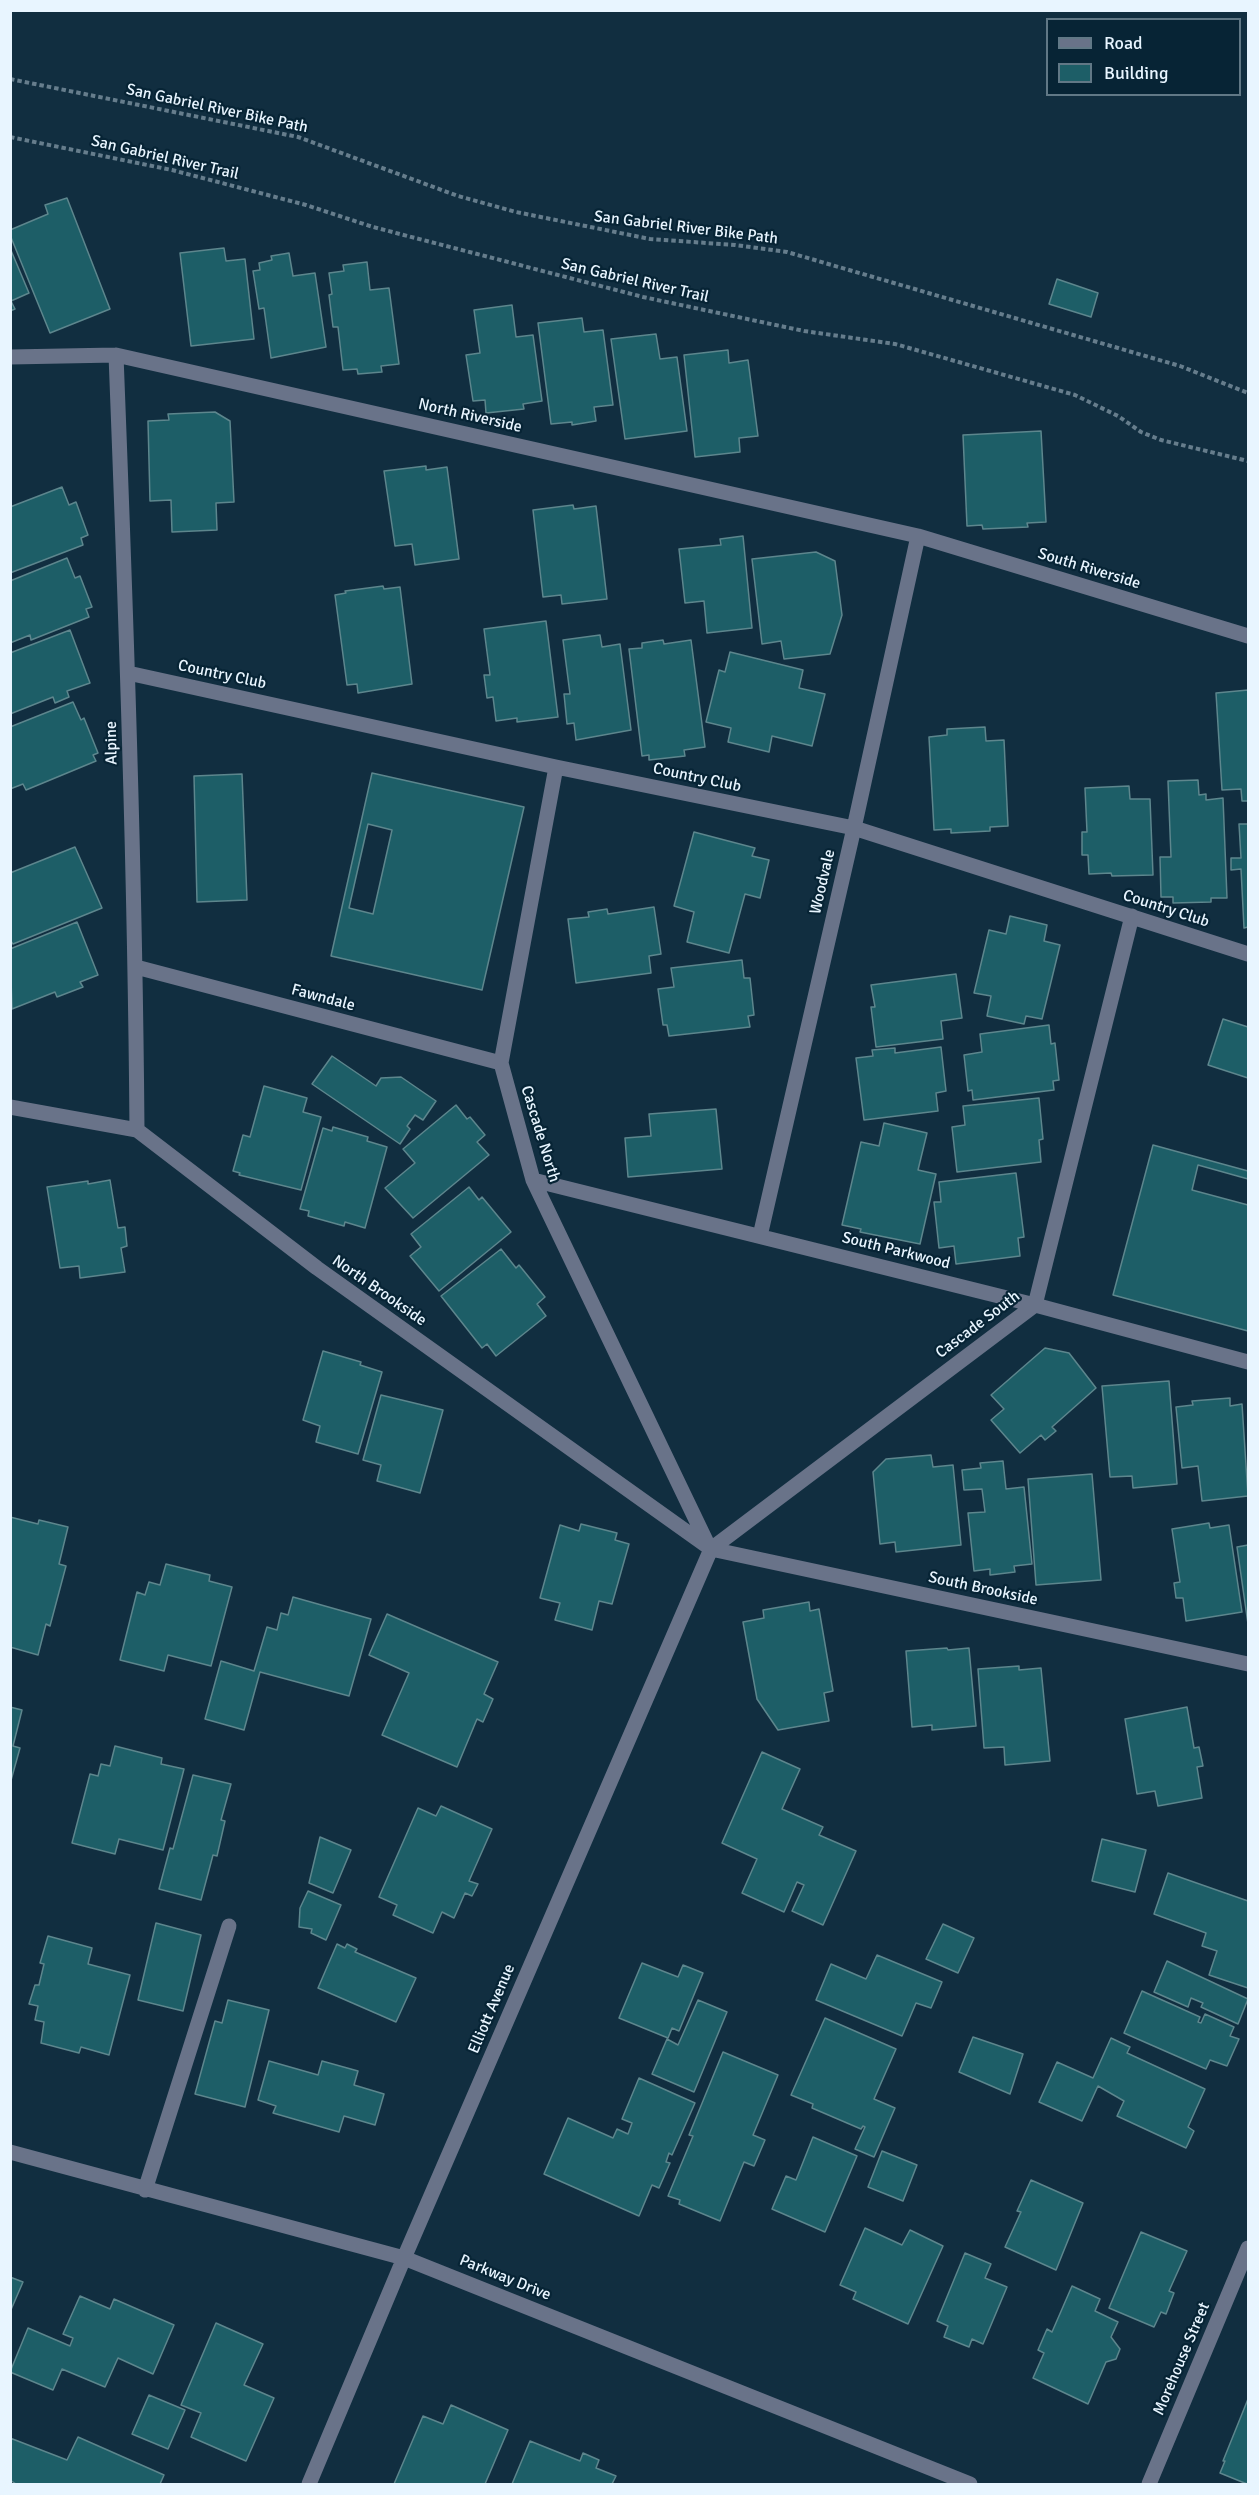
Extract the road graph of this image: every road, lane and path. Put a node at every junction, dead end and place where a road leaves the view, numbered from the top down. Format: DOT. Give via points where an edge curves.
graph roads {
  1 [pos="10,79"];
  2 [pos="10,137"];
  3 [pos="116,355"];
  4 [pos="10,357"];
  5 [pos="1248,393"];
  6 [pos="1248,461"];
  7 [pos="918,536"];
  8 [pos="1248,636"];
  9 [pos="128,673"];
  10 [pos="556,767"];
  11 [pos="854,828"];
  12 [pos="1132,916"];
  13 [pos="1248,954"];
  14 [pos="136,967"];
  15 [pos="501,1063"];
  16 [pos="10,1107"];
  17 [pos="137,1130"];
  18 [pos="533,1180"];
  19 [pos="760,1236"];
  20 [pos="1035,1305"];
  21 [pos="1248,1362"];
  22 [pos="711,1549"];
  23 [pos="1248,1664"];
  24 [pos="230,1926"];
  25 [pos="10,2152"];
  26 [pos="145,2190"];
  27 [pos="1248,2248"];
  28 [pos="404,2258"];
  29 [pos="309,2484"];
  30 [pos="970,2484"];
  31 [pos="1149,2484"];
  1 -- 5 [label="path, San Gabriel River Bike Path" via="298,137 458,196 516,212 650,239 788,252 1180,366"];
  2 -- 6 [label="path, San Gabriel River Trail" via="172,170 643,297 804,331 895,344 1075,395 1161,440"];
  3 -- 4 [label="street, North Riverside"];
  3 -- 7 [label="street, North Riverside"];
  3 -- 9 [label="street, Alpine"];
  7 -- 8 [label="street, South Riverside"];
  7 -- 11 [label="street, Woodvale"];
  9 -- 10 [label="street, Country Club"];
  9 -- 14 [label="street, Alpine"];
  10 -- 11 [label="street, Country Club"];
  10 -- 15 [label="street, Cascade North"];
  11 -- 12 [label="street, Country Club"];
  11 -- 19 [label="street, Woodvale"];
  12 -- 13 [label="street, Country Club"];
  12 -- 20 [label="street, Cascade South"];
  14 -- 15 [label="street, Fawndale"];
  14 -- 17 [label="street, Alpine"];
  15 -- 18 [label="street, Cascade North"];
  16 -- 17 [label="street, North Brookside"];
  17 -- 22 [label="street, North Brookside" via="317,1269"];
  18 -- 19 [label="street, South Parkwood"];
  18 -- 22 [label="street, Cascade North"];
  19 -- 20 [label="street, South Parkwood"];
  20 -- 21 [label="street, South Parkwood"];
  20 -- 22 [label="street, Cascade South"];
  22 -- 23 [label="street, South Brookside"];
  22 -- 28 [label="street, Elliott Avenue"];
  24 -- 26 [label="street"];
  25 -- 26 [label="street, Parkway Drive"];
  26 -- 28 [label="street, Parkway Drive"];
  27 -- 31 [label="street, Morehouse Street"];
  28 -- 29 [label="street, Elliott Avenue"];
  28 -- 30 [label="street, Parkway Drive"];
}
